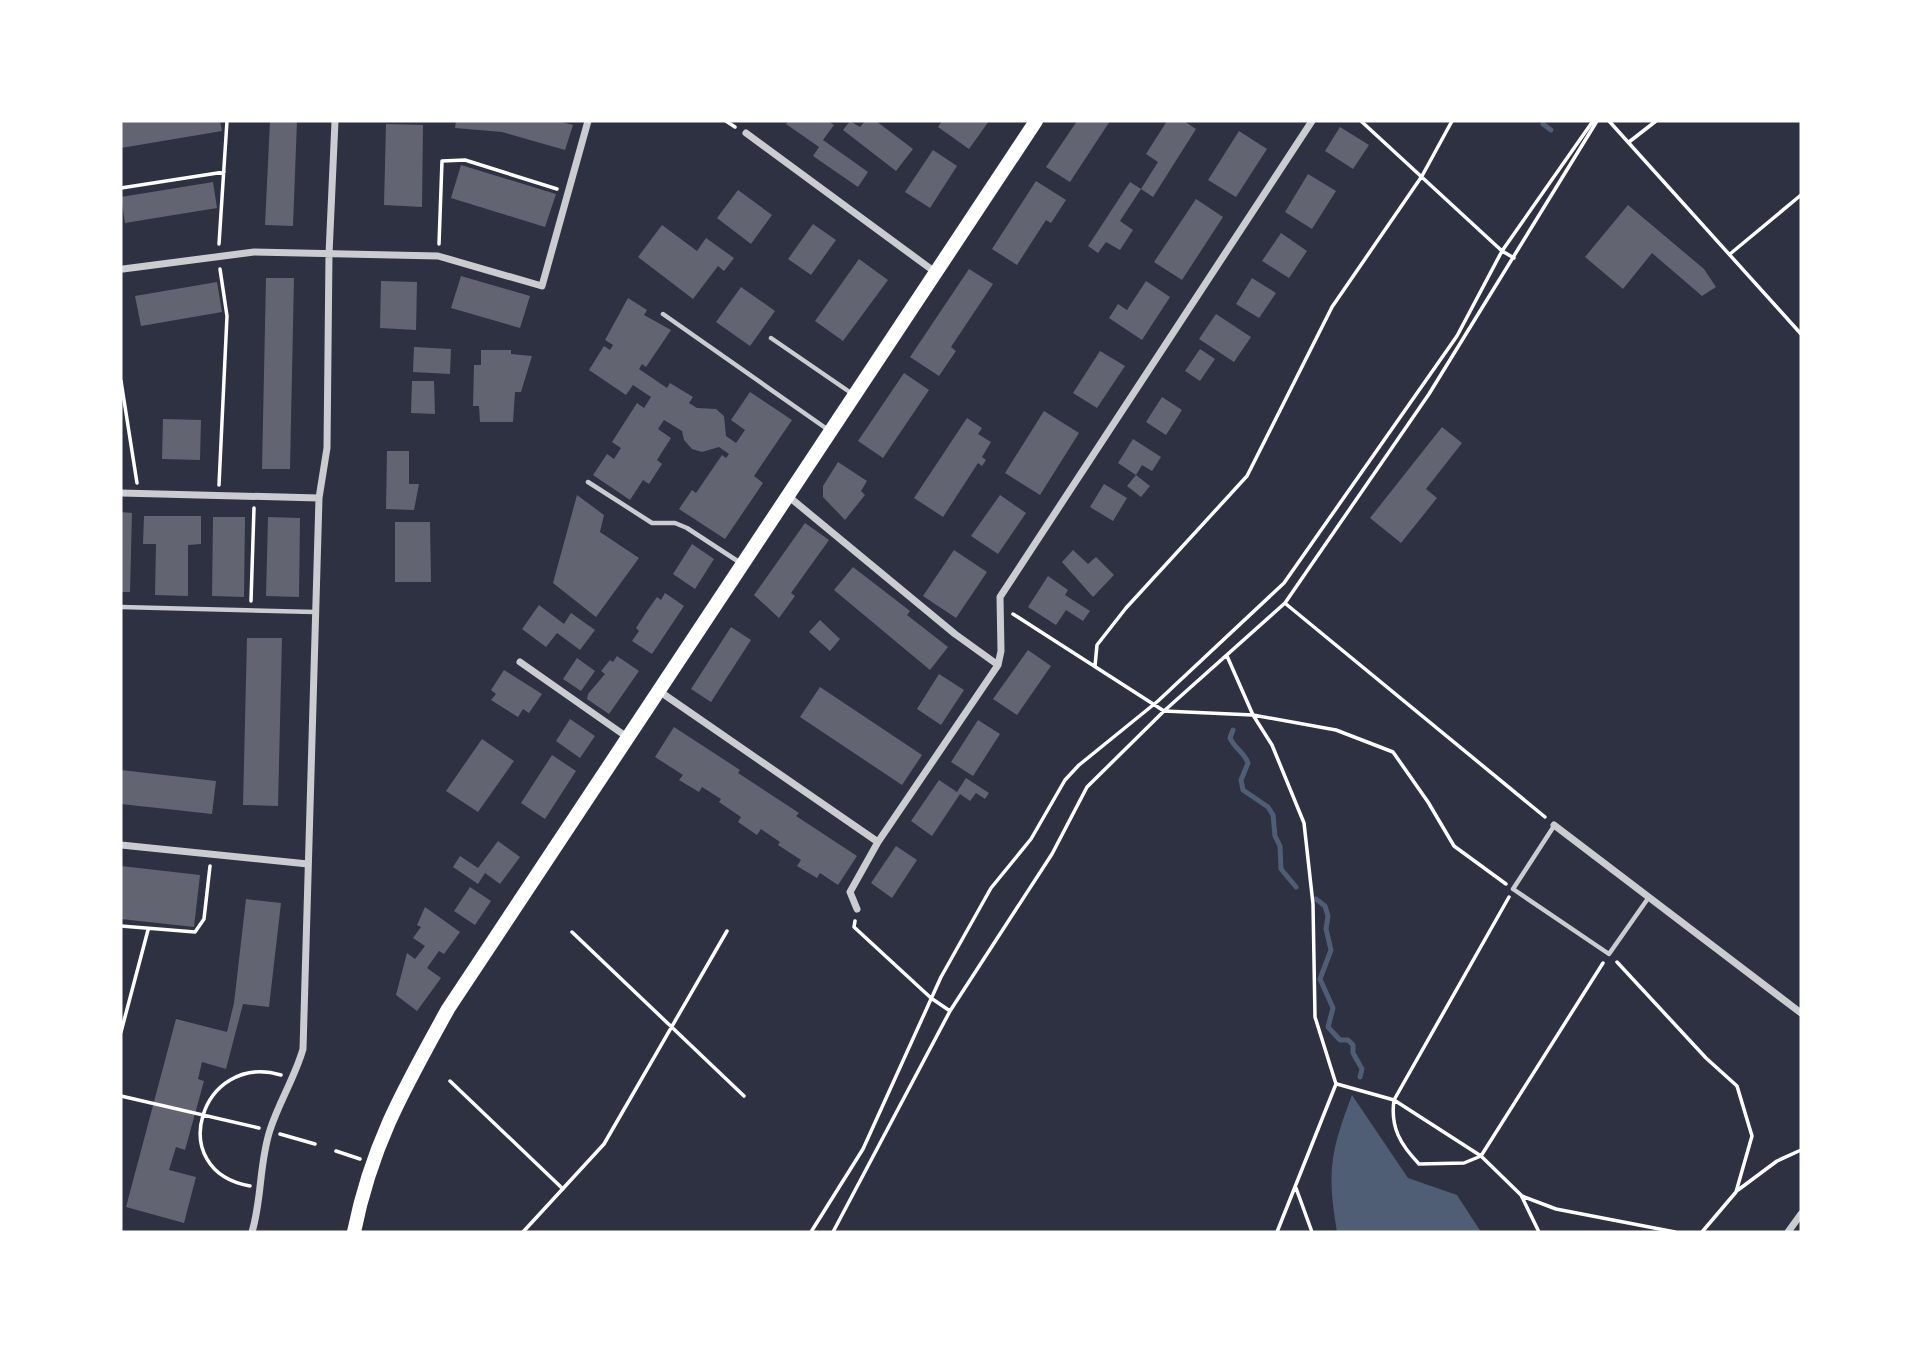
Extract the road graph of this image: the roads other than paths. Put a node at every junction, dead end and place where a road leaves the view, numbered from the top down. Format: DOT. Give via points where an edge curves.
graph roads {
  1 [pos="335,121"];
  2 [pos="588,121"];
  3 [pos="1036,121"];
  4 [pos="1312,121"];
  5 [pos="746,133"];
  6 [pos="329,254"];
  7 [pos="123,269"];
  8 [pos="935,272"];
  9 [pos="663,314"];
  10 [pos="771,338"];
  11 [pos="854,395"];
  12 [pos="831,431"];
  13 [pos="588,482"];
  14 [pos="121,493"];
  15 [pos="788,496"];
  16 [pos="319,498"];
  17 [pos="743,565"];
  18 [pos="121,607"];
  19 [pos="316,612"];
  20 [pos="520,662"];
  21 [pos="998,665"];
  22 [pos="659,691"];
  23 [pos="627,737"];
  24 [pos="1554,825"];
  25 [pos="878,842"];
  26 [pos="121,845"];
  27 [pos="308,864"];
  28 [pos="1650,895"];
  29 [pos="857,909"];
  30 [pos="1801,1013"];
  31 [pos="1801,1214"];
  32 [pos="252,1232"];
  33 [pos="354,1232"];
  34 [pos="1788,1232"];
  1 -- 6 [label="street"];
  2 -- 6 [label="street" via="542,286 438,256"];
  3 -- 8 [label="main road"];
  4 -- 21 [label="street" via="1000,597"];
  5 -- 8 [label="street"];
  6 -- 7 [label="street" via="254,252"];
  6 -- 16 [label="street" via="327,448"];
  8 -- 11 [label="main road"];
  9 -- 12 [label="lane"];
  10 -- 11 [label="lane"];
  11 -- 12 [label="main road"];
  12 -- 15 [label="main road"];
  13 -- 17 [label="lane" via="652,523 687,528"];
  14 -- 16 [label="street"];
  15 -- 17 [label="main road"];
  15 -- 21 [label="street"];
  16 -- 19 [label="street"];
  17 -- 22 [label="main road"];
  18 -- 19 [label="lane"];
  19 -- 27 [label="street"];
  20 -- 23 [label="street"];
  21 -- 25 [label="street"];
  22 -- 23 [label="main road"];
  22 -- 25 [label="street"];
  23 -- 33 [label="main road" via="448,1009 393,1107 371,1163"];
  24 -- 28 [label="street"];
  24 -- 28 [label="lane" via="1513,889 1609,954"];
  25 -- 29 [label="street" via="850,892"];
  26 -- 27 [label="street"];
  27 -- 32 [label="street" via="303,1049 269,1131"];
  28 -- 30 [label="street"];
  31 -- 34 [label="street"];
}
